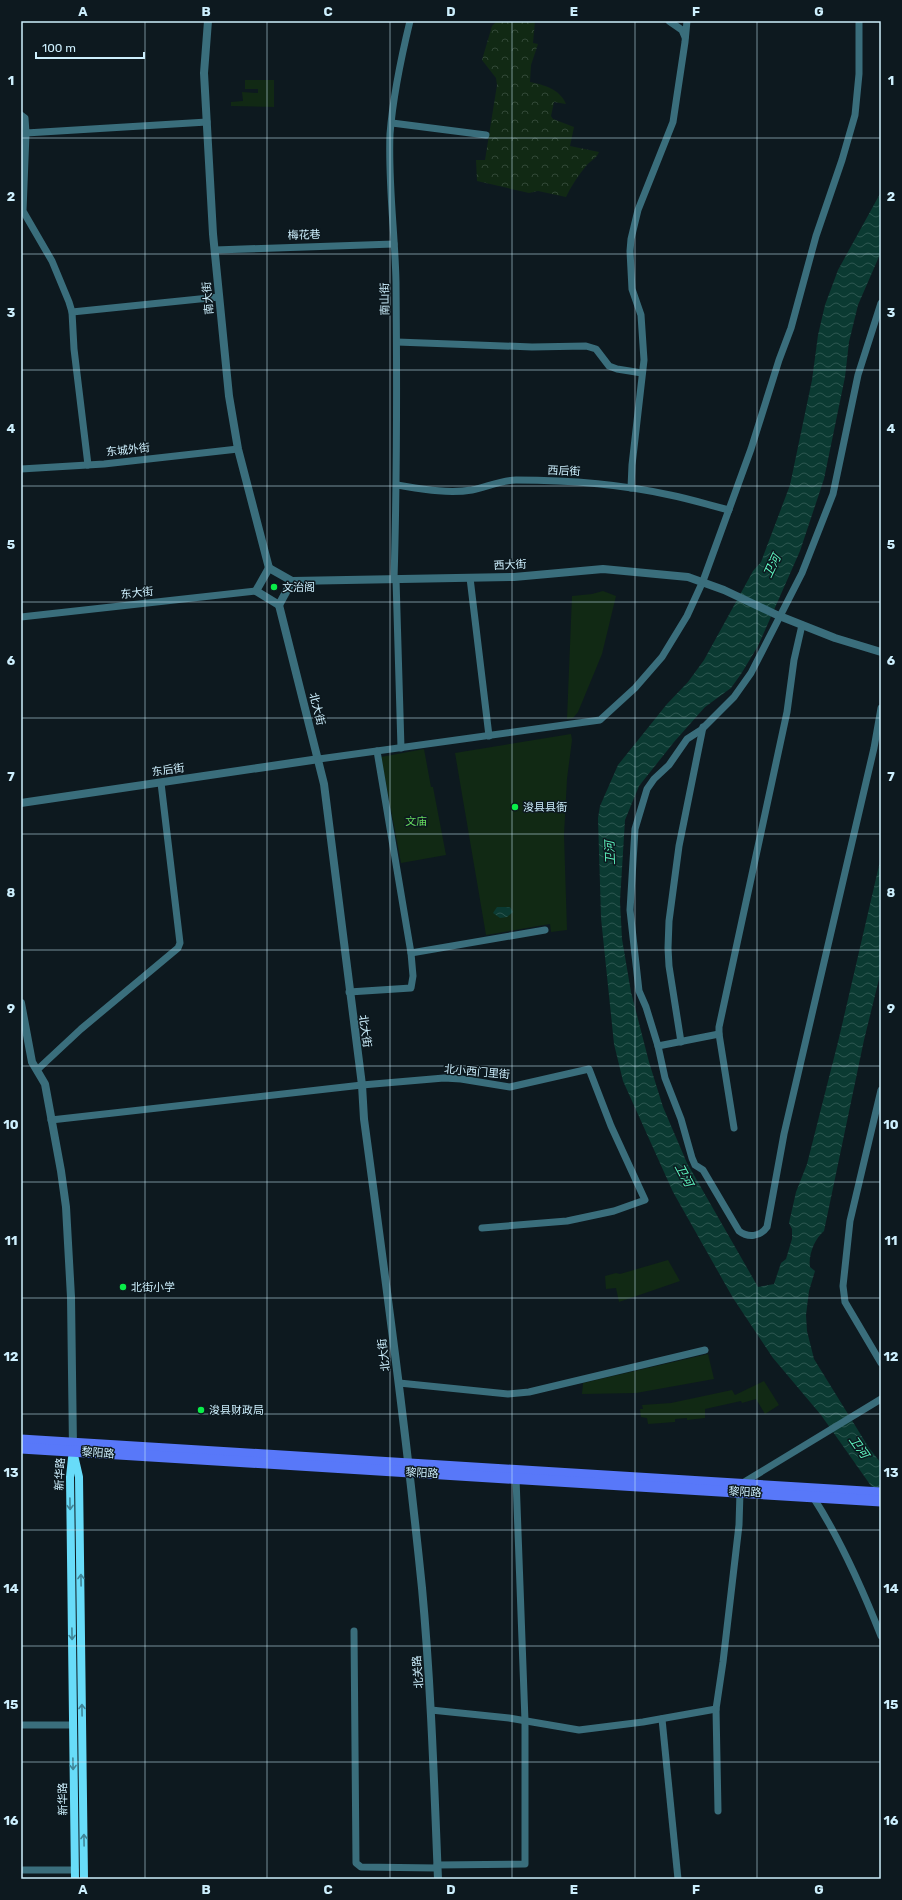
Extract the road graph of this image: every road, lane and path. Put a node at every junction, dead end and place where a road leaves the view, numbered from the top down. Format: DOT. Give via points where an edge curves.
graph roads {
  1 [pos="208,21"];
  2 [pos="410,21"];
  3 [pos="669,21"];
  4 [pos="687,21"];
  5 [pos="859,21"];
  6 [pos="685,37"];
  7 [pos="21,115"];
  8 [pos="207,122"];
  9 [pos="392,123"];
  10 [pos="26,133"];
  11 [pos="486,135"];
  12 [pos="394,244"];
  13 [pos="214,250"];
  14 [pos="219,297"];
  15 [pos="881,304"];
  16 [pos="72,312"];
  17 [pos="397,342"];
  18 [pos="642,373"];
  19 [pos="238,449"];
  20 [pos="88,465"];
  21 [pos="21,470"];
  22 [pos="397,485"];
  23 [pos="631,488"];
  24 [pos="729,510"];
  25 [pos="269,568"];
  26 [pos="470,578"];
  27 [pos="395,579"];
  28 [pos="292,581"];
  29 [pos="703,581"];
  30 [pos="256,591"];
  31 [pos="279,605"];
  32 [pos="779,616"];
  33 [pos="21,617"];
  34 [pos="802,625"];
  35 [pos="881,652"];
  36 [pos="881,708"];
  37 [pos="703,727"];
  38 [pos="489,736"];
  39 [pos="401,748"];
  40 [pos="377,751"];
  41 [pos="319,759"];
  42 [pos="161,783"];
  43 [pos="21,804"];
  44 [pos="546,930"];
  45 [pos="411,953"];
  46 [pos="349,992"];
  47 [pos="21,1003"];
  48 [pos="719,1034"];
  49 [pos="681,1042"];
  50 [pos="658,1046"];
  51 [pos="37,1070"];
  52 [pos="362,1085"];
  53 [pos="881,1090"];
  54 [pos="51,1120"];
  55 [pos="734,1128"];
  56 [pos="482,1228"];
  57 [pos="705,1350"];
  58 [pos="881,1363"];
  59 [pos="399,1383"];
  60 [pos="881,1399"];
  61 [pos="21,1440"];
  62 [pos="73,1447"];
  63 [pos="21,1448"];
  64 [pos="408,1468"];
  65 [pos="516,1478"];
  66 [pos="741,1488"];
  67 [pos="881,1493"];
  68 [pos="819,1494"];
  69 [pos="881,1501"];
  70 [pos="354,1631"];
  71 [pos="881,1636"];
  72 [pos="716,1709"];
  73 [pos="431,1710"];
  74 [pos="662,1719"];
  75 [pos="525,1721"];
  76 [pos="21,1725"];
  77 [pos="73,1725"];
  78 [pos="718,1811"];
  79 [pos="437,1866"];
  80 [pos="21,1870"];
  81 [pos="75,1870"];
  82 [pos="75,1879"];
  83 [pos="84,1879"];
  84 [pos="438,1879"];
  85 [pos="678,1879"];
  1 -- 8 [label="street, 南大街" via="204,73"];
  2 -- 9 [label="street, 南山街" via="397,75"];
  3 -- 6 [label="street" via="682,30"];
  4 -- 6 [label="street"];
  5 -- 24 [label="street" via="859,74 855,115 816,236 793,322"];
  6 -- 18 [label="street" via="673,122 638,210 631,239 632,289 640,308 642,329"];
  7 -- 10 [label="street" via="25,118"];
  8 -- 10 [label="street"];
  8 -- 13 [label="street, 南大街"];
  9 -- 11 [label="street"];
  9 -- 12 [label="street, 南山街" via="390,185"];
  10 -- 16 [label="street" via="23,211 52,261"];
  12 -- 13 [label="street, 梅花巷"];
  12 -- 17 [label="street, 南山街"];
  13 -- 14 [label="street, 南大街"];
  14 -- 16 [label="street"];
  14 -- 19 [label="street, 南大街" via="229,396"];
  15 -- 32 [label="street" via="858,375 833,494 802,573"];
  16 -- 20 [label="street"];
  17 -- 18 [label="street" via="586,346 596,349 609,366"];
  17 -- 22 [label="street, 南山街"];
  18 -- 23 [label="street"];
  19 -- 20 [label="street, 东城外街"];
  19 -- 25 [label="street, 南大街"];
  20 -- 21 [label="street, 东城外街"];
  22 -- 23 [label="street, 西后街" via="452,492 514,480 566,481"];
  22 -- 27 [label="street, 南山街"];
  23 -- 24 [label="street, 西后街"];
  24 -- 29 [label="street"];
  25 -- 28 [label="street"];
  25 -- 30 [label="street"];
  26 -- 27 [label="street, 西大街"];
  26 -- 29 [label="street, 西大街" via="603,569 688,577"];
  26 -- 38 [label="street"];
  27 -- 28 [label="street, 西大街"];
  27 -- 39 [label="street, 南山街"];
  28 -- 31 [label="street"];
  29 -- 32 [label="street, 西大街"];
  29 -- 38 [label="street" via="662,657 607,716 600,720"];
  30 -- 31 [label="street"];
  30 -- 33 [label="street, 东大街"];
  31 -- 41 [label="street, 北大街"];
  32 -- 34 [label="street, 西大街"];
  32 -- 37 [label="street" via="751,673 734,697"];
  34 -- 35 [label="street, 西大街"];
  34 -- 48 [label="street" via="787,712 735,946"];
  36 -- 50 [label="street" via="874,748 784,1134 767,1228 764,1232 755,1236 744,1235 739,1231 703,1170 696,1165 665,1078"];
  37 -- 49 [label="street" via="679,846 669,921 669,966"];
  37 -- 50 [label="street" via="687,738 669,765 647,789 635,829 630,910 634,959 639,991"];
  38 -- 39 [label="street"];
  39 -- 40 [label="street"];
  40 -- 41 [label="street"];
  40 -- 45 [label="street"];
  41 -- 42 [label="street, 东后街"];
  41 -- 46 [label="street, 北大街" via="328,812"];
  42 -- 43 [label="street, 东后街"];
  42 -- 51 [label="street" via="180,943 178,948 81,1029"];
  44 -- 45 [label="street"];
  45 -- 46 [label="street" via="411,988"];
  46 -- 52 [label="street, 北大街"];
  47 -- 51 [label="street" via="32,1062"];
  48 -- 49 [label="street"];
  48 -- 55 [label="street"];
  49 -- 50 [label="street"];
  51 -- 54 [label="street" via="45,1084"];
  52 -- 54 [label="street, 北小西门里街"];
  52 -- 56 [label="street, 北小西门里街" via="444,1078 510,1087 589,1069 611,1126 645,1200 614,1211 567,1221"];
  52 -- 59 [label="street, 北大街" via="364,1119"];
  53 -- 58 [label="street" via="850,1221 843,1286 845,1302"];
  54 -- 62 [label="street" via="68,1227"];
  57 -- 59 [label="street" via="529,1392 508,1394"];
  59 -- 64 [label="street, 北大街"];
  60 -- 66 [label="street"];
  61 -- 62 [label="main road, 黎阳路"];
  62 -- 63 [label="main road, 黎阳路"];
  62 -- 64 [label="main road, 黎阳路"];
  62 -- 77 [label="main road, 新华路, one-way" via="70,1477"];
  83 -- 62 [label="main road, 新华路, one-way" via="79,1477"];
  64 -- 65 [label="main road, 黎阳路"];
  64 -- 66 [label="main road, 黎阳路"];
  64 -- 73 [label="street, 北关路" via="422,1588"];
  65 -- 66 [label="main road, 黎阳路"];
  65 -- 75 [label="street"];
  66 -- 68 [label="main road, 黎阳路"];
  66 -- 72 [label="street" via="739,1525"];
  67 -- 68 [label="main road"];
  68 -- 69 [label="main road"];
  68 -- 71 [label="street"];
  70 -- 79 [label="street" via="356,1863 361,1867"];
  72 -- 74 [label="street"];
  72 -- 78 [label="street"];
  73 -- 75 [label="street"];
  73 -- 79 [label="street, 北关路"];
  74 -- 75 [label="street" via="579,1730"];
  74 -- 85 [label="street"];
  75 -- 79 [label="street" via="525,1864"];
  76 -- 77 [label="street"];
  77 -- 81 [label="main road, 新华路, one-way"];
  79 -- 84 [label="street, 北关路"];
  80 -- 81 [label="street"];
  81 -- 82 [label="main road, 新华路"];
}
